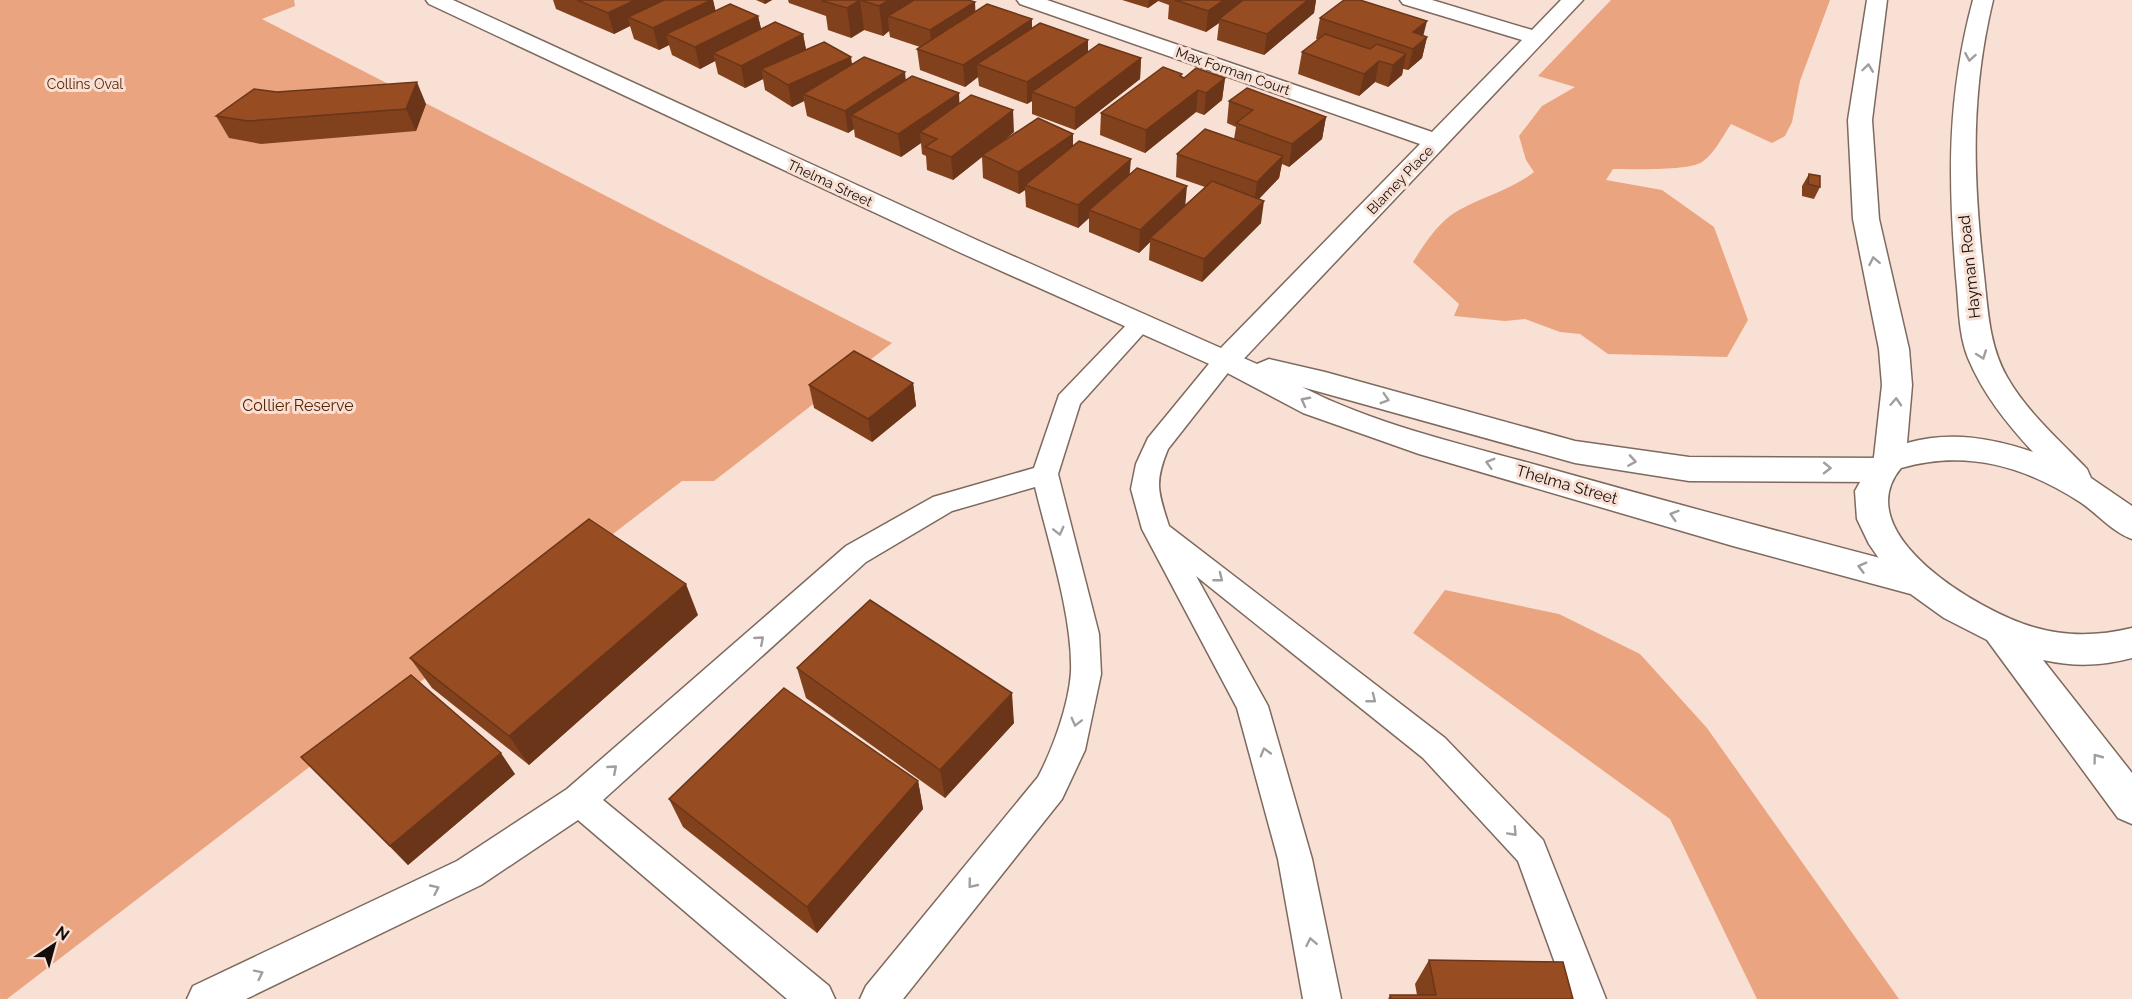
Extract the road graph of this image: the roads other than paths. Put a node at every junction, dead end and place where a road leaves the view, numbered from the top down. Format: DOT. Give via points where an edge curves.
graph roads {
  1 [pos="436,0"];
  2 [pos="1027,0"];
  3 [pos="1410,0"];
  4 [pos="1573,0"];
  5 [pos="1877,0"];
  6 [pos="1983,0"];
  7 [pos="1537,38"];
  8 [pos="1438,142"];
  9 [pos="1141,323"];
  10 [pos="1226,360"];
  11 [pos="1886,465"];
  12 [pos="1044,474"];
  13 [pos="2094,495"];
  14 [pos="2132,526"];
  15 [pos="1156,529"];
  16 [pos="1918,582"];
  17 [pos="2000,631"];
  18 [pos="2132,642"];
  19 [pos="579,800"];
  20 [pos="2132,805"];
  21 [pos="206,999"];
  22 [pos="816,999"];
  23 [pos="879,999"];
  24 [pos="1322,999"];
  25 [pos="1587,999"];
  1 -- 9 [label="main road, Thelma Street"];
  2 -- 8 [label="main road, Max Forman Court"];
  3 -- 7 [label="main road"];
  4 -- 7 [label="main road, Blamey Place"];
  11 -- 5 [label="main road, one-way" via="1897,385 1894,349 1866,219 1860,120"];
  6 -- 13 [label="main road, Hayman Road, one-way" via="1963,99 1961,142 1961,191 1976,336 1981,357 2010,405"];
  7 -- 8 [label="main road, Blamey Place"];
  8 -- 10 [label="main road, Blamey Place"];
  9 -- 10 [label="main road, Thelma Street"];
  9 -- 12 [label="lane" via="1068,401"];
  10 -- 11 [label="main road, Thelma Street, one-way" via="1325,382 1575,452 1689,469"];
  10 -- 15 [label="lane" via="1157,445 1144,489"];
  16 -- 10 [label="main road, Thelma Street, one-way" via="1733,534 1430,446 1314,406"];
  11 -- 13 [label="main road, Thelma Street" via="1931,449 1968,449 2021,461"];
  11 -- 16 [label="main road" via="1871,491 1873,519 1889,550"];
  19 -- 12 [label="lane, one-way" via="856,554 943,504"];
  12 -- 23 [label="lane, one-way" via="1084,634 1086,674 1069,750 1050,788"];
  13 -- 14 [label="main road"];
  24 -- 15 [label="lane, one-way" via="1295,859 1252,706"];
  15 -- 25 [label="lane, one-way" via="1434,748 1531,851"];
  16 -- 17 [label="main road" via="1956,609"];
  17 -- 18 [label="main road" via="2044,645 2086,650 2123,647"];
  20 -- 17 [label="main road, one-way"];
  21 -- 19 [label="lane, one-way" via="469,873"];
  19 -- 22 [label="lane"];
}
